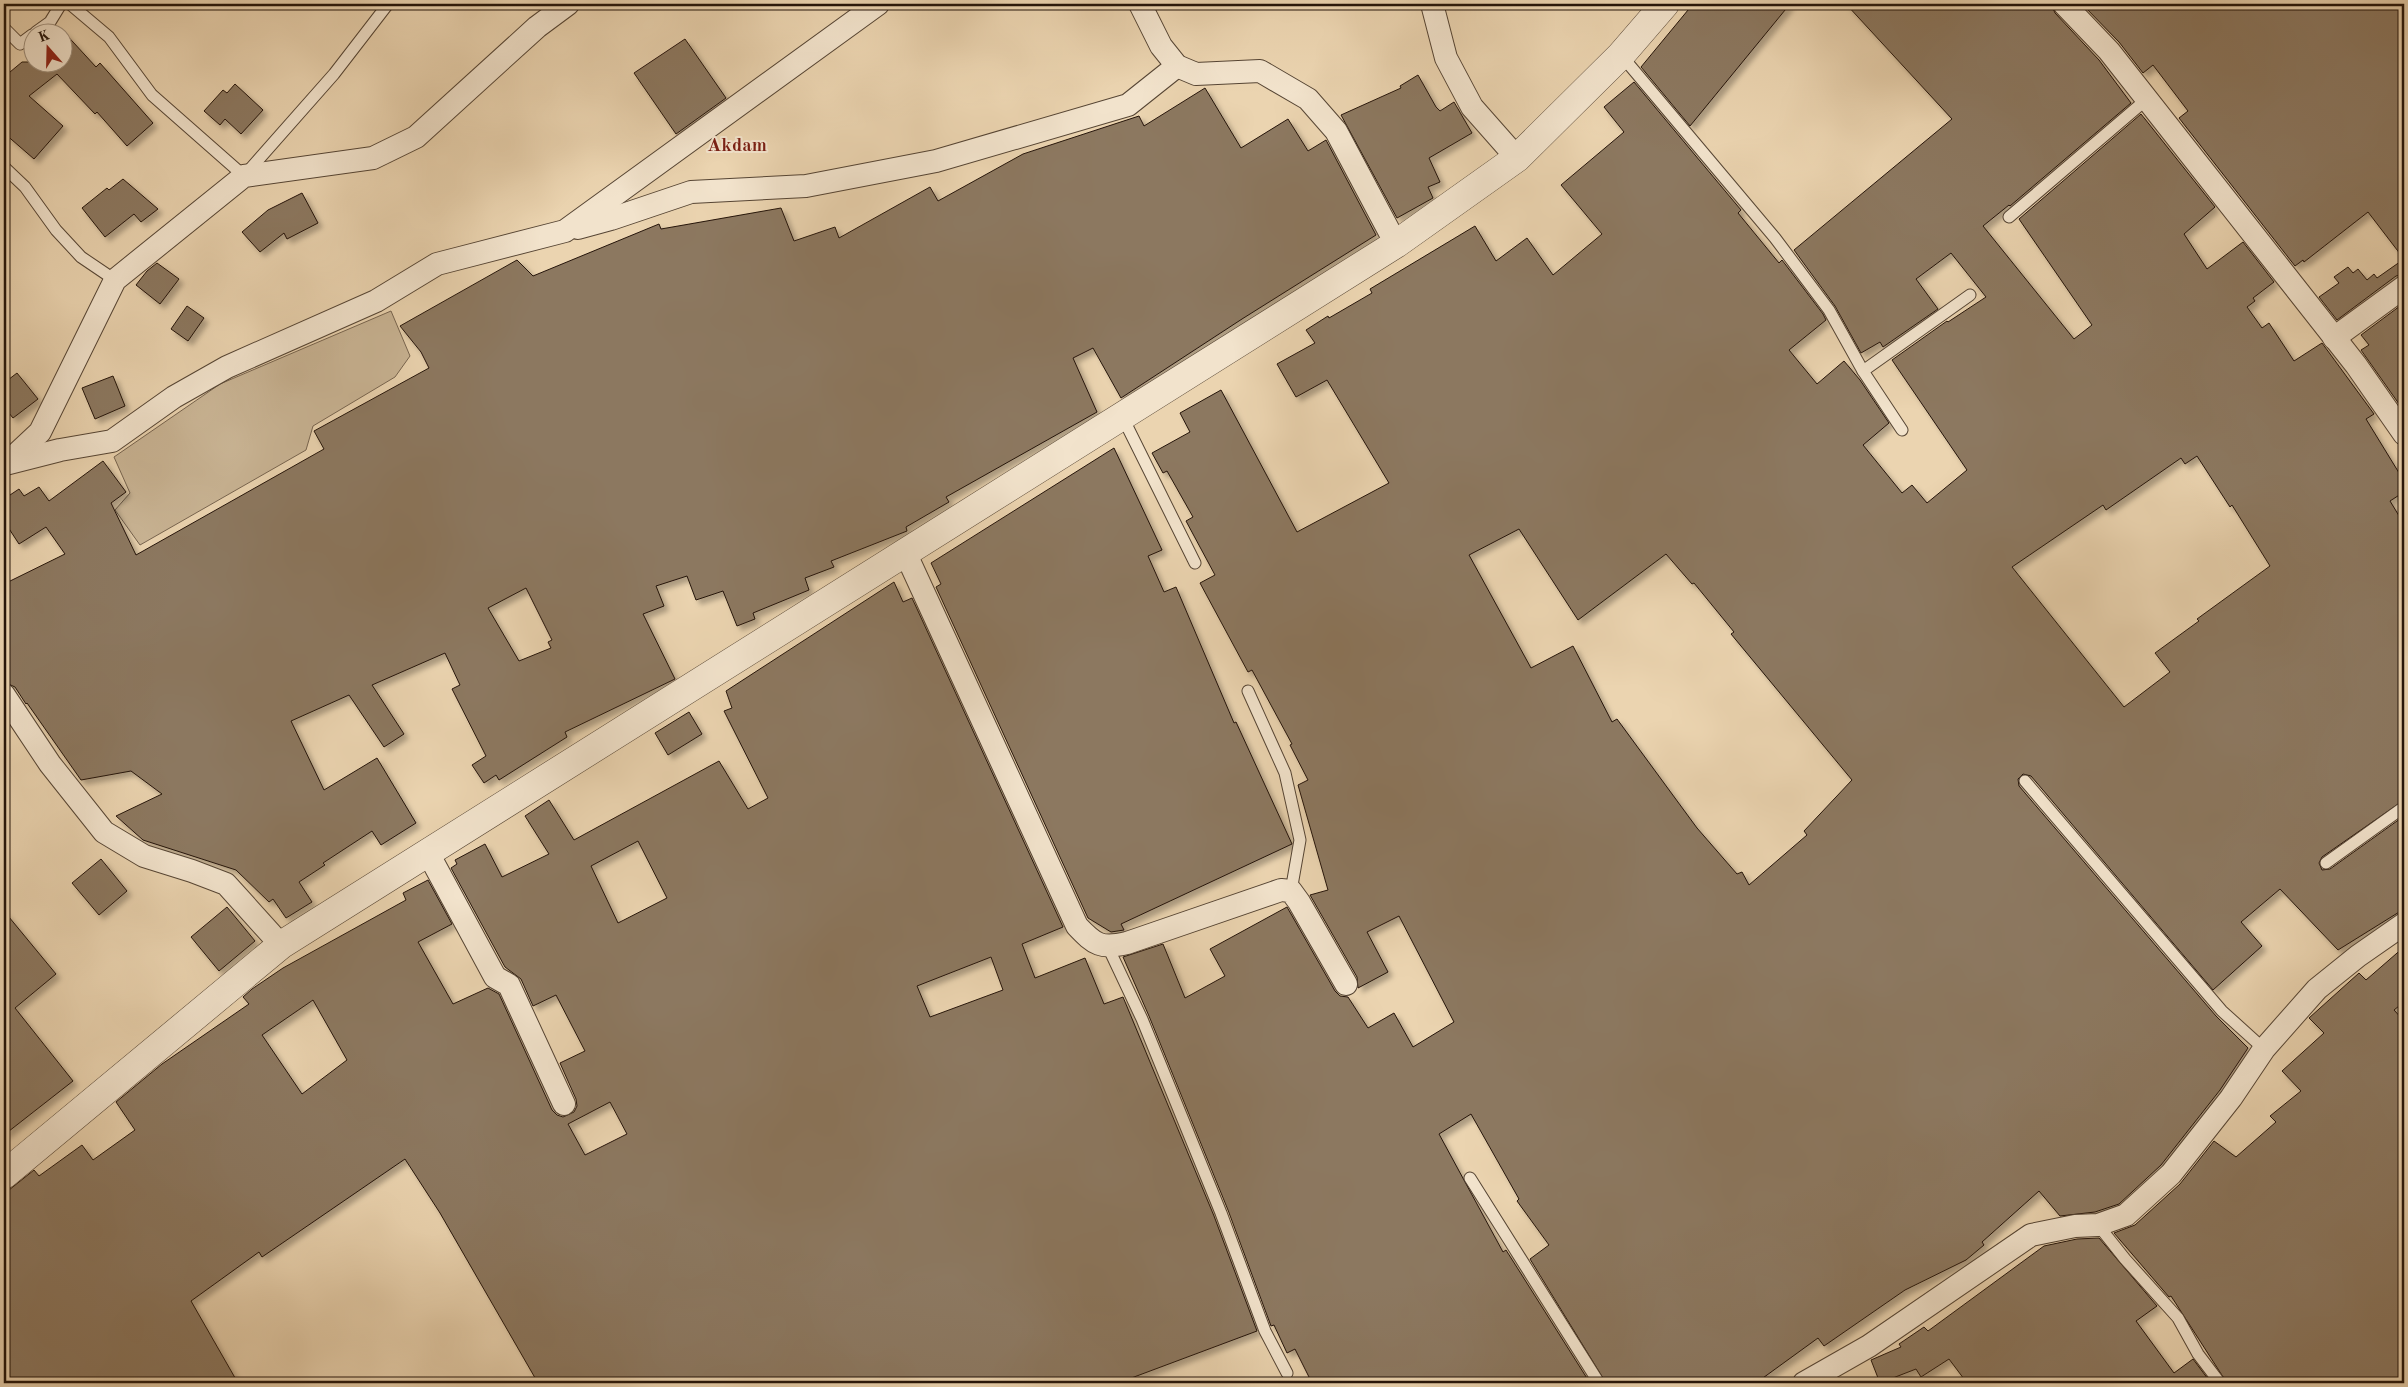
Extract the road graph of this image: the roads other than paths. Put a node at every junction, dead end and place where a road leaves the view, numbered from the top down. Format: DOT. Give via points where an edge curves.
graph roads {
  1 [pos="61,4"];
  2 [pos="70,4"];
  3 [pos="388,4"];
  4 [pos="568,4"];
  5 [pos="878,4"];
  6 [pos="1140,4"];
  7 [pos="1432,4"];
  8 [pos="1665,4"];
  9 [pos="2064,4"];
  10 [pos="50,22"];
  11 [pos="4,28"];
  12 [pos="22,42"];
  13 [pos="1621,55"];
  14 [pos="1177,66"];
  15 [pos="2147,99"];
  16 [pos="1517,158"];
  17 [pos="4,167"];
  18 [pos="244,176"];
  19 [pos="2009,217"];
  20 [pos="565,231"];
  21 [pos="1396,244"];
  22 [pos="115,280"];
  23 [pos="2404,288"];
  24 [pos="1970,295"];
  25 [pos="2334,338"];
  26 [pos="1863,371"];
  27 [pos="1122,416"];
  28 [pos="1902,430"];
  29 [pos="2404,434"];
  30 [pos="4,464"];
  31 [pos="905,552"];
  32 [pos="1195,563"];
  33 [pos="1248,691"];
  34 [pos="4,695"];
  35 [pos="2025,782"];
  36 [pos="2404,807"];
  37 [pos="428,853"];
  38 [pos="2326,863"];
  39 [pos="1291,891"];
  40 [pos="2404,924"];
  41 [pos="281,945"];
  42 [pos="1108,947"];
  43 [pos="1346,984"];
  44 [pos="2264,1049"];
  45 [pos="564,1104"];
  46 [pos="4,1175"];
  47 [pos="1470,1178"];
  48 [pos="2098,1225"];
  49 [pos="1287,1373"];
  50 [pos="1599,1383"];
  51 [pos="1804,1383"];
  52 [pos="2220,1383"];
  1 -- 10 [label="lane"];
  2 -- 18 [label="lane" via="109,37 152,95"];
  3 -- 18 [label="lane" via="334,74"];
  4 -- 18 [label="street" via="537,27 416,137 373,158"];
  5 -- 20 [label="street"];
  6 -- 14 [label="street" via="1161,46"];
  7 -- 16 [label="street" via="1446,58 1468,99"];
  8 -- 13 [label="street"];
  9 -- 15 [label="street" via="2109,51"];
  11 -- 12 [label="lane"];
  13 -- 16 [label="street"];
  13 -- 26 [label="lane" via="1775,238 1829,310"];
  14 -- 20 [label="street" via="1128,105 936,160 806,186 691,192"];
  14 -- 21 [label="street" via="1196,74 1260,71 1308,99 1336,131"];
  15 -- 19 [label="lane"];
  15 -- 25 [label="street"];
  16 -- 21 [label="street"];
  17 -- 22 [label="lane" via="25,187 56,230 81,256"];
  18 -- 22 [label="street"];
  20 -- 30 [label="street" via="437,264 376,301 228,367 174,397 112,441"];
  21 -- 27 [label="street"];
  22 -- 30 [label="street" via="40,432"];
  23 -- 25 [label="street"];
  24 -- 26 [label="lane"];
  25 -- 29 [label="street"];
  26 -- 28 [label="lane"];
  27 -- 31 [label="street"];
  27 -- 32 [label="lane"];
  31 -- 37 [label="street"];
  31 -- 42 [label="street" via="1076,926 1092,942"];
  33 -- 39 [label="lane" via="1285,772 1298,830 1300,840"];
  34 -- 41 [label="street" via="50,764 104,832 144,856 226,884"];
  35 -- 44 [label="lane" via="2222,1011"];
  36 -- 38 [label="lane"];
  37 -- 41 [label="street"];
  37 -- 45 [label="street" via="495,977 509,985"];
  39 -- 42 [label="street" via="1281,890"];
  39 -- 43 [label="street"];
  40 -- 44 [label="street" via="2317,989"];
  41 -- 46 [label="street"];
  42 -- 49 [label="lane" via="1142,1019 1265,1331"];
  44 -- 48 [label="street" via="2231,1098 2171,1174 2126,1215"];
  47 -- 50 [label="lane"];
  48 -- 51 [label="street" via="2074,1226 2031,1235 1869,1346"];
  48 -- 52 [label="lane" via="2178,1318 2198,1354"];
}
